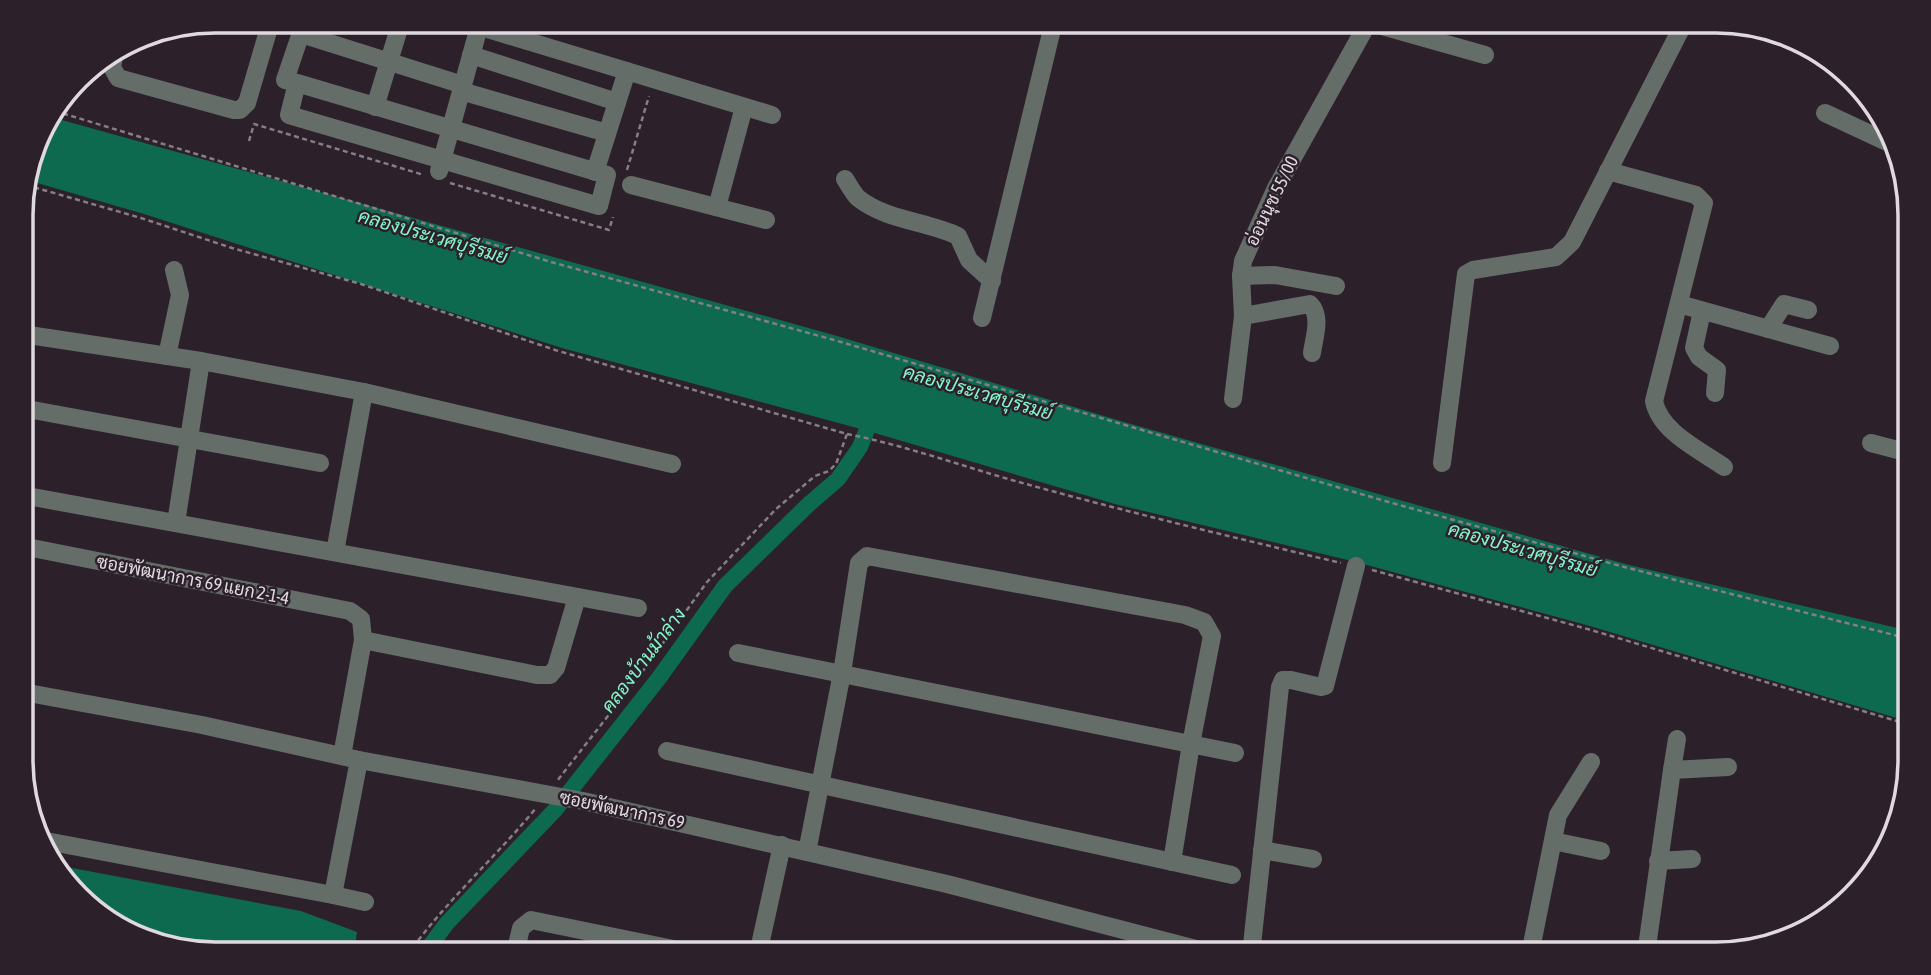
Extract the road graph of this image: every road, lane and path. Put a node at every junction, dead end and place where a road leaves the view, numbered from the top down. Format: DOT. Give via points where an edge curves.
graph roads {
  1 [pos="267,33"];
  2 [pos="301,33"];
  3 [pos="316,33"];
  4 [pos="398,33"];
  5 [pos="478,33"];
  6 [pos="503,33"];
  7 [pos="1051,33"];
  8 [pos="1362,33"];
  9 [pos="1407,33"];
  10 [pos="1679,33"];
  11 [pos="471,55"];
  12 [pos="1485,55"];
  13 [pos="389,62"];
  14 [pos="112,65"];
  15 [pos="627,71"];
  16 [pos="654,79"];
  17 [pos="297,83"];
  18 [pos="462,88"];
  19 [pos="617,102"];
  20 [pos="375,107"];
  21 [pos="744,107"];
  22 [pos="1825,113"];
  23 [pos="65,114"];
  24 [pos="772,115"];
  25 [pos="450,130"];
  26 [pos="607,133"];
  27 [pos="1881,139"];
  28 [pos="440,167"];
  29 [pos="1608,171"];
  30 [pos="595,172"];
  31 [pos="845,179"];
  32 [pos="627,182"];
  33 [pos="36,188"];
  34 [pos="717,207"];
  35 [pos="612,217"];
  36 [pos="766,220"];
  37 [pos="608,230"];
  38 [pos="174,270"];
  39 [pos="1241,276"];
  40 [pos="992,281"];
  41 [pos="1336,286"];
  42 [pos="1679,304"];
  43 [pos="1808,310"];
  44 [pos="1702,311"];
  45 [pos="1243,316"];
  46 [pos="982,318"];
  47 [pos="1768,329"];
  48 [pos="34,336"];
  49 [pos="1830,346"];
  50 [pos="1312,353"];
  51 [pos="167,356"];
  52 [pos="201,361"];
  53 [pos="364,392"];
  54 [pos="1715,393"];
  55 [pos="1233,398"];
  56 [pos="34,410"];
  57 [pos="847,434"];
  58 [pos="189,439"];
  59 [pos="1871,443"];
  60 [pos="1898,450"];
  61 [pos="320,463"];
  62 [pos="1443,463"];
  63 [pos="671,464"];
  64 [pos="1724,467"];
  65 [pos="33,497"];
  66 [pos="176,523"];
  67 [pos="33,548"];
  68 [pos="335,552"];
  69 [pos="1356,566"];
  70 [pos="577,597"];
  71 [pos="638,608"];
  72 [pos="1898,636"];
  73 [pos="363,640"];
  74 [pos="738,653"];
  75 [pos="842,673"];
  76 [pos="33,694"];
  77 [pos="1898,721"];
  78 [pos="1677,739"];
  79 [pos="1191,744"];
  80 [pos="667,751"];
  81 [pos="1235,753"];
  82 [pos="351,758"];
  83 [pos="1591,762"];
  84 [pos="1728,767"];
  85 [pos="1672,770"];
  86 [pos="819,783"];
  87 [pos="551,789"];
  88 [pos="543,799"];
  89 [pos="1553,841"];
  90 [pos="54,842"];
  91 [pos="782,845"];
  92 [pos="1262,850"];
  93 [pos="1601,851"];
  94 [pos="807,852"];
  95 [pos="1313,859"];
  96 [pos="1692,859"];
  97 [pos="1172,862"];
  98 [pos="1658,862"];
  99 [pos="1231,875"];
  100 [pos="333,895"];
  101 [pos="365,902"];
  102 [pos="1146,941"];
  103 [pos="1252,941"];
  104 [pos="1533,941"];
  105 [pos="1648,941"];
  106 [pos="417,942"];
  107 [pos="518,942"];
  108 [pos="638,942"];
  109 [pos="761,942"];
  1 -- 14 [label="street" via="247,103 240,110 118,78"];
  2 -- 17 [label="street" via="285,80"];
  3 -- 13 [label="street"];
  4 -- 13 [label="street"];
  5 -- 11 [label="street"];
  6 -- 15 [label="street"];
  7 -- 40 [label="street"];
  8 -- 39 [label="street, อ่อนนุช 55/00" via="1276,188 1243,261"];
  9 -- 12 [label="street"];
  10 -- 29 [label="street"];
  11 -- 18 [label="street"];
  11 -- 19 [label="street"];
  13 -- 18 [label="street"];
  13 -- 20 [label="street"];
  15 -- 16 [label="street"];
  15 -- 19 [label="street"];
  16 -- 21 [label="street"];
  16 -- 32 [label="path"];
  17 -- 20 [label="street"];
  17 -- 28 [label="street" via="289,115"];
  18 -- 25 [label="street"];
  18 -- 26 [label="street"];
  19 -- 26 [label="street"];
  20 -- 25 [label="street"];
  21 -- 24 [label="street"];
  21 -- 34 [label="street"];
  22 -- 27 [label="street"];
  23 -- 72 [label="path" via="538,258 1385,502"];
  25 -- 28 [label="street"];
  25 -- 30 [label="street"];
  26 -- 30 [label="street"];
  28 -- 30 [label="street" via="599,206 607,175"];
  29 -- 42 [label="street" via="1696,195 1704,203"];
  29 -- 62 [label="street" via="1572,242 1556,257 1466,274"];
  31 -- 40 [label="street" via="856,197 877,209 958,236 968,260"];
  32 -- 34 [label="street"];
  33 -- 57 [label="path" via="361,284 555,350"];
  34 -- 36 [label="street"];
  35 -- 37 [label="path"];
  38 -- 51 [label="street" via="180,295"];
  39 -- 41 [label="street" via="1275,275"];
  39 -- 45 [label="street, อ่อนนุช 55/00"];
  40 -- 46 [label="street"];
  42 -- 44 [label="street"];
  42 -- 64 [label="street" via="1654,401 1656,413"];
  43 -- 47 [label="street" via="1784,304"];
  44 -- 47 [label="street"];
  44 -- 54 [label="street" via="1694,348 1717,370"];
  45 -- 50 [label="street" via="1310,304 1317,320"];
  45 -- 55 [label="street, อ่อนนุช 55/00"];
  47 -- 49 [label="street"];
  48 -- 51 [label="street"];
  51 -- 52 [label="street"];
  52 -- 53 [label="street"];
  52 -- 58 [label="street"];
  53 -- 63 [label="street"];
  53 -- 68 [label="street"];
  56 -- 58 [label="street"];
  57 -- 69 [label="path" via="1205,531"];
  57 -- 87 [label="path" via="836,464 776,509 707,582"];
  58 -- 61 [label="street"];
  58 -- 66 [label="street"];
  59 -- 60 [label="street"];
  65 -- 66 [label="street"];
  66 -- 68 [label="street"];
  67 -- 73 [label="street, ซอยพัฒนาการ 69 แยก 2-1-4" via="350,611 361,619"];
  68 -- 70 [label="street"];
  69 -- 77 [label="path"];
  69 -- 92 [label="street" via="1325,686 1283,680 1280,687"];
  70 -- 71 [label="street"];
  70 -- 73 [label="street" via="550,675"];
  73 -- 82 [label="street"];
  74 -- 75 [label="street"];
  75 -- 79 [label="street"];
  75 -- 79 [label="street" via="859,564 867,556 1185,615 1204,622 1212,636"];
  75 -- 86 [label="street"];
  76 -- 82 [label="street, ซอยพัฒนาการ 69"];
  78 -- 85 [label="street"];
  79 -- 81 [label="street"];
  79 -- 97 [label="street"];
  80 -- 86 [label="street"];
  82 -- 91 [label="street, ซอยพัฒนาการ 69" via="583,801"];
  82 -- 100 [label="street"];
  83 -- 89 [label="street" via="1558,815"];
  84 -- 85 [label="street"];
  85 -- 98 [label="street"];
  86 -- 94 [label="street"];
  86 -- 97 [label="street"];
  88 -- 106 [label="path"];
  89 -- 93 [label="street"];
  89 -- 104 [label="street"];
  90 -- 100 [label="street"];
  91 -- 94 [label="street, ซอยพัฒนาการ 69"];
  91 -- 109 [label="street"];
  92 -- 95 [label="street"];
  92 -- 103 [label="street"];
  94 -- 102 [label="street, ซอยพัฒนาการ 69" via="947,884"];
  96 -- 98 [label="street"];
  97 -- 99 [label="street"];
  98 -- 105 [label="street"];
  100 -- 101 [label="street"];
  107 -- 108 [label="street" via="522,928 531,920"];
}
